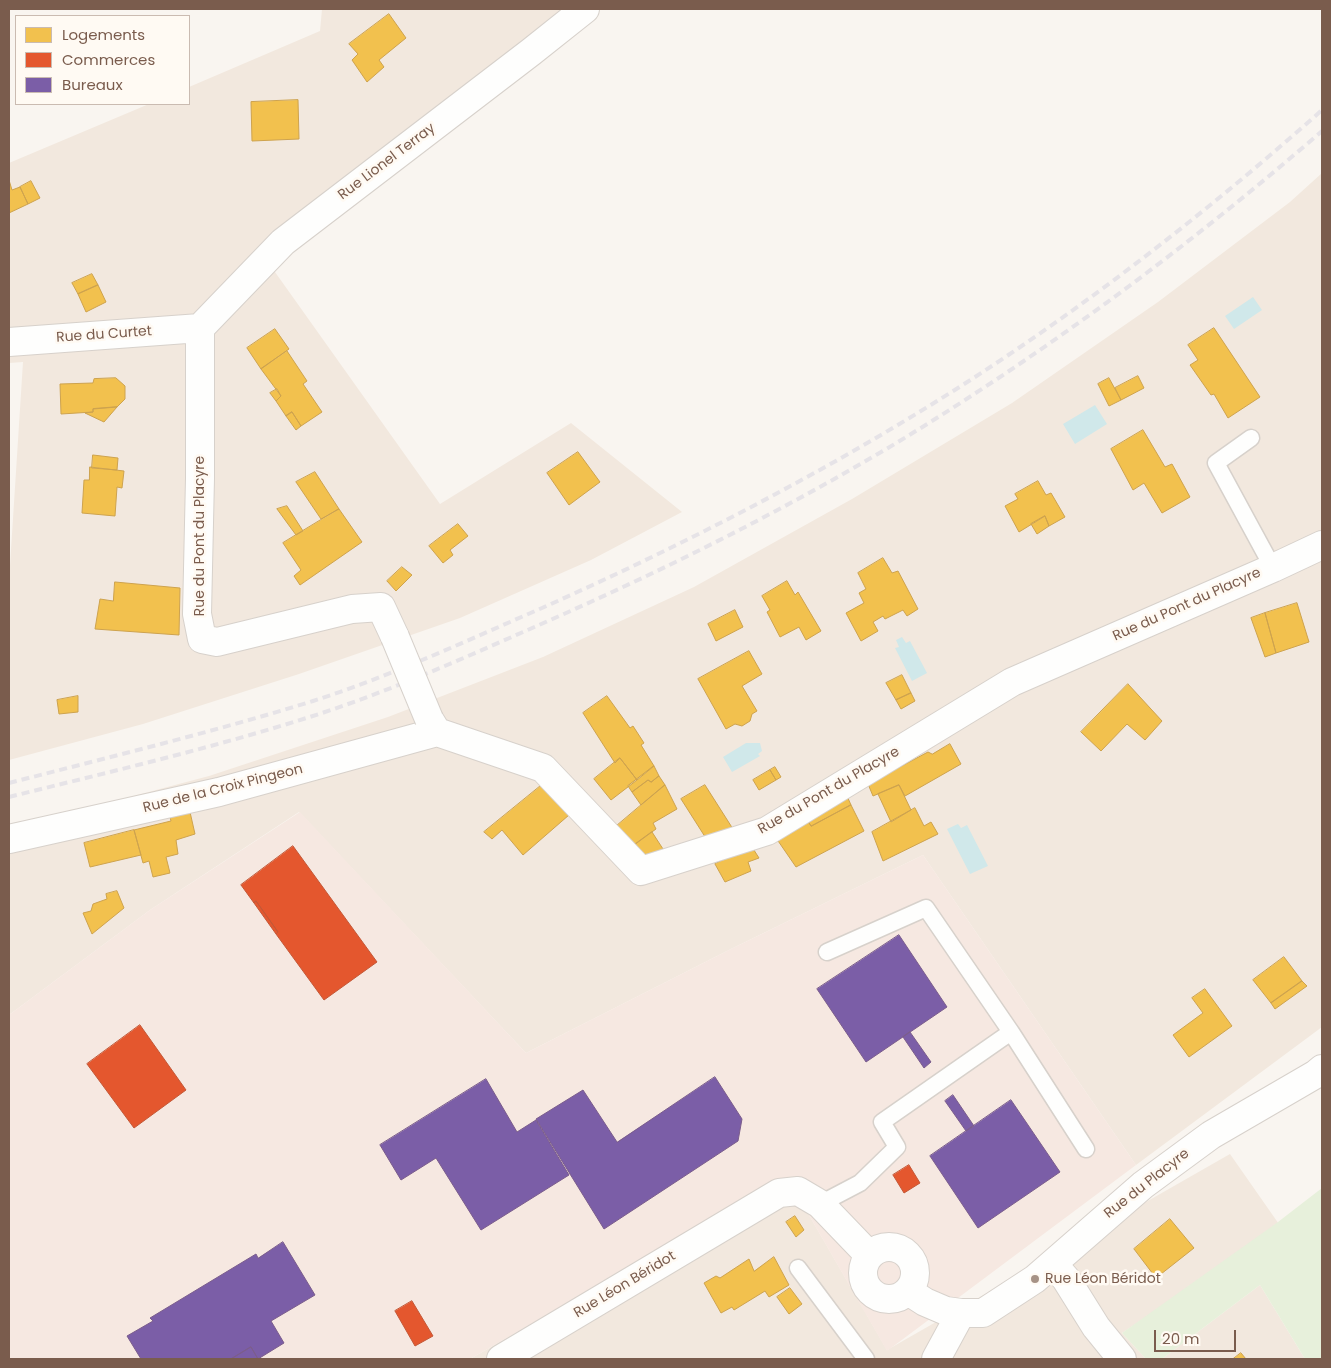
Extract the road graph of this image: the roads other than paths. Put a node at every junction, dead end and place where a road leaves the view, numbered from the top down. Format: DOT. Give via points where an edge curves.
graph roads {
  1 [pos="585,9"];
  2 [pos="200,328"];
  3 [pos="9,342"];
  4 [pos="1252,438"];
  5 [pos="1322,544"];
  6 [pos="1273,568"];
  7 [pos="433,726"];
  8 [pos="9,839"];
  9 [pos="828,952"];
  10 [pos="1011,1032"];
  11 [pos="1322,1069"];
  12 [pos="1086,1149"];
  13 [pos="820,1204"];
  14 [pos="869,1255"];
  15 [pos="1053,1264"];
  16 [pos="798,1268"];
  17 [pos="908,1291"];
  18 [pos="972,1313"];
  19 [pos="501,1359"];
  20 [pos="866,1359"];
  21 [pos="936,1359"];
  22 [pos="1122,1359"];
  1 -- 2 [label="street, Rue Lionel Terray" via="283,242"];
  2 -- 3 [label="street, Rue du Curtet"];
  2 -- 7 [label="street, Rue du Pont du Placyre, bridge" via="197,614 202,639 217,642 352,609 382,606"];
  4 -- 6 [label="lane" via="1216,463"];
  5 -- 6 [label="street, Rue du Pont du Placyre"];
  6 -- 7 [label="street, Rue du Pont du Placyre" via="1012,682 767,831 641,871 543,768"];
  7 -- 8 [label="street, Rue de la Croix Pingeon" via="219,792"];
  9 -- 10 [label="lane" via="926,908"];
  10 -- 12 [label="lane"];
  10 -- 13 [label="lane" via="882,1122 897,1147 860,1183"];
  11 -- 15 [label="street, Rue du Placyre" via="1211,1135 1143,1185"];
  13 -- 14 [label="street, Rue Léon Béridot"];
  13 -- 19 [label="street, Rue Léon Béridot" via="798,1191 779,1193"];
  14 -- 17 [label="street" via="881,1248 895,1247 907,1254 914,1265 914,1279"];
  14 -- 17 [label="street" via="862,1270 865,1286 877,1297 894,1299"];
  15 -- 18 [label="street, Rue du Placyre" via="1035,1279"];
  15 -- 22 [label="street"];
  16 -- 20 [label="lane"];
  17 -- 18 [label="street" via="946,1311"];
  18 -- 21 [label="street, Rue du Placyre"];
}
